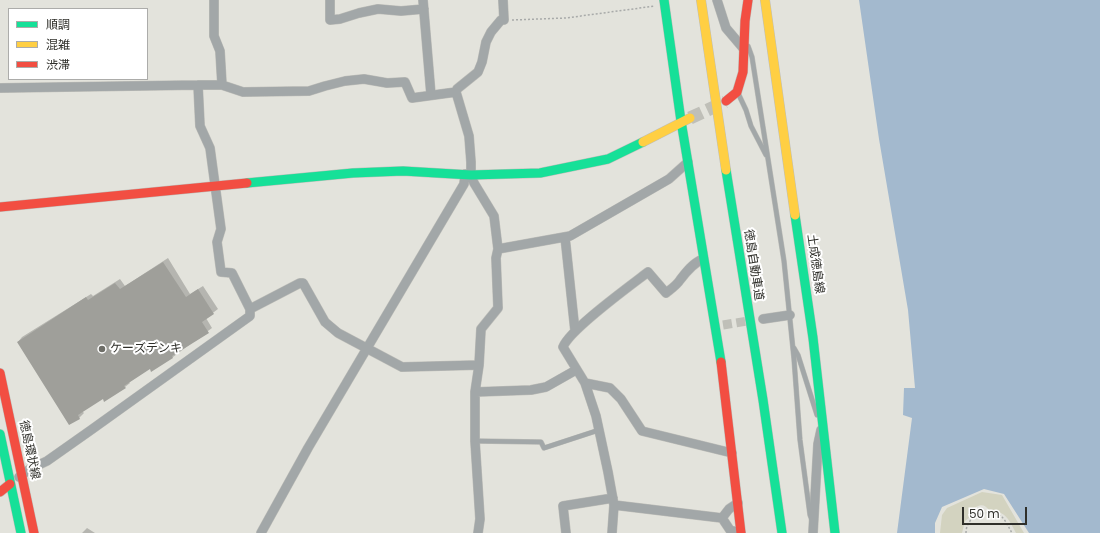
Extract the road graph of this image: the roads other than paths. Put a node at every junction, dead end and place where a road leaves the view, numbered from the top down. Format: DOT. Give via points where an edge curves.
graph roads {
  1 [pos="214,0"];
  2 [pos="330,0"];
  3 [pos="503,0"];
  4 [pos="701,0"];
  5 [pos="717,0"];
  6 [pos="748,0"];
  7 [pos="765,0"];
  8 [pos="664,2"];
  9 [pos="424,5"];
  10 [pos="744,36"];
  11 [pos="743,48"];
  12 [pos="198,85"];
  13 [pos="222,85"];
  14 [pos="0,88"];
  15 [pos="456,92"];
  16 [pos="737,92"];
  17 [pos="431,95"];
  18 [pos="726,101"];
  19 [pos="690,118"];
  20 [pos="681,121"];
  21 [pos="768,160"];
  22 [pos="688,162"];
  23 [pos="468,175"];
  24 [pos="215,186"];
  25 [pos="0,207"];
  26 [pos="565,237"];
  27 [pos="498,249"];
  28 [pos="703,259"];
  29 [pos="250,309"];
  30 [pos="790,315"];
  31 [pos="763,319"];
  32 [pos="576,331"];
  33 [pos="793,346"];
  34 [pos="368,349"];
  35 [pos="479,365"];
  36 [pos="576,370"];
  37 [pos="0,373"];
  38 [pos="585,382"];
  39 [pos="475,392"];
  40 [pos="823,425"];
  41 [pos="599,430"];
  42 [pos="0,434"];
  43 [pos="475,441"];
  44 [pos="732,453"];
  45 [pos="22,476"];
  46 [pos="10,484"];
  47 [pos="0,492"];
  48 [pos="614,502"];
  49 [pos="738,503"];
  50 [pos="722,518"];
  51 [pos="813,529"];
  52 [pos="21,533"];
  53 [pos="34,533"];
  54 [pos="261,533"];
  55 [pos="478,533"];
  56 [pos="566,533"];
  57 [pos="612,533"];
  58 [pos="741,533"];
  59 [pos="782,533"];
  60 [pos="835,533"];
  1 -- 13 [label="street" via="214,36 220,51"];
  2 -- 9 [label="street" via="330,20 378,9 401,11"];
  3 -- 15 [label="street" via="504,20 501,20 491,32 478,72"];
  4 -- 59 [label="main road, 徳島自動車道"];
  5 -- 11 [label="street" via="726,28"];
  6 -- 10 [label="main road"];
  7 -- 40 [label="main road, 土成徳島線"];
  8 -- 20 [label="main road"];
  9 -- 17 [label="street"];
  10 -- 11 [label="main road"];
  10 -- 21 [label="lane" via="752,57"];
  11 -- 16 [label="main road" via="743,72"];
  12 -- 13 [label="street"];
  12 -- 14 [label="street"];
  12 -- 24 [label="street" via="200,126 210,148"];
  13 -- 17 [label="street" via="243,92 309,91 331,84 364,79 387,83 405,82 412,98"];
  15 -- 17 [label="street"];
  15 -- 23 [label="street" via="469,136 471,162"];
  16 -- 18 [label="main road"];
  16 -- 21 [label="lane"];
  19 -- 20 [label="main road"];
  20 -- 22 [label="main road"];
  20 -- 23 [label="main road" via="608,159 540,173"];
  21 -- 30 [label="lane"];
  22 -- 26 [label="street" via="668,178 582,230"];
  22 -- 28 [label="main road"];
  23 -- 24 [label="main road" via="377,171"];
  23 -- 27 [label="street" via="494,216"];
  23 -- 34 [label="street"];
  24 -- 25 [label="main road"];
  24 -- 29 [label="street" via="221,229 217,242 221,272 232,273"];
  26 -- 27 [label="street"];
  26 -- 32 [label="street"];
  27 -- 35 [label="street" via="498,308 481,329"];
  28 -- 32 [label="street" via="682,275 666,293 648,272"];
  28 -- 44 [label="main road" via="719,326"];
  29 -- 34 [label="street" via="304,283 325,322 338,333"];
  29 -- 45 [label="street" via="250,316 47,461"];
  30 -- 31 [label="street"];
  30 -- 33 [label="lane"];
  32 -- 36 [label="street" via="563,347"];
  33 -- 40 [label="lane" via="816,413"];
  33 -- 51 [label="lane" via="800,440"];
  34 -- 35 [label="street" via="402,367"];
  34 -- 54 [label="street" via="308,448"];
  35 -- 39 [label="street"];
  36 -- 38 [label="street"];
  36 -- 39 [label="street" via="546,388"];
  37 -- 45 [label="main road, 徳島環状線"];
  38 -- 41 [label="street"];
  38 -- 44 [label="street" via="610,388 621,399 642,431"];
  39 -- 43 [label="street"];
  40 -- 51 [label="street" via="818,444"];
  40 -- 60 [label="main road, 土成徳島線"];
  41 -- 43 [label="lane" via="544,448 541,442"];
  41 -- 48 [label="street"];
  42 -- 46 [label="main road, 徳島環状線"];
  43 -- 55 [label="street" via="480,519"];
  44 -- 49 [label="main road"];
  45 -- 46 [label="street"];
  45 -- 53 [label="main road, 徳島環状線"];
  46 -- 47 [label="main road"];
  46 -- 52 [label="main road, 徳島環状線"];
  48 -- 50 [label="street"];
  48 -- 56 [label="street" via="562,506"];
  48 -- 57 [label="street"];
  49 -- 50 [label="street"];
  49 -- 58 [label="main road"];
  50 -- 58 [label="street" via="730,530"];
}
